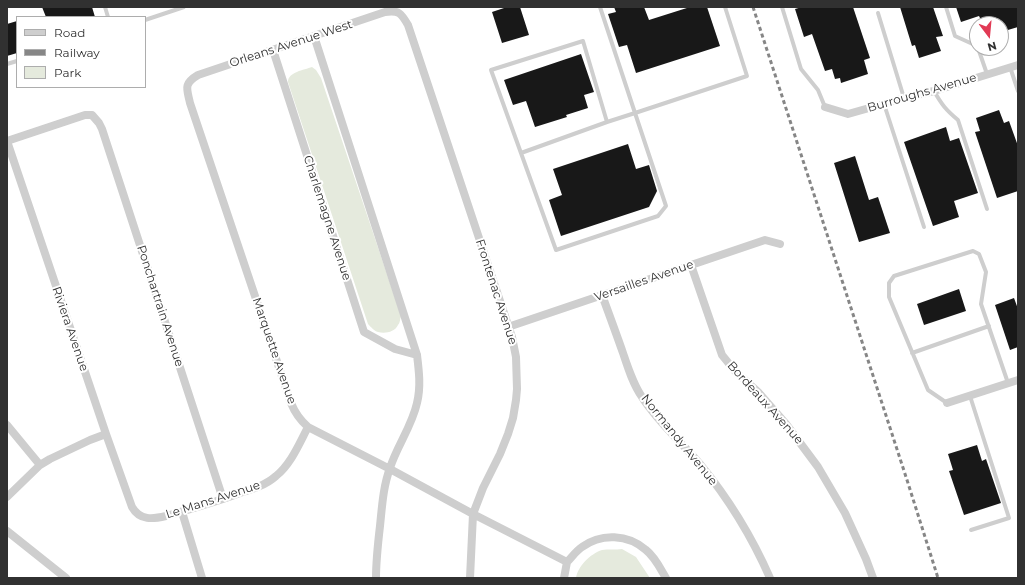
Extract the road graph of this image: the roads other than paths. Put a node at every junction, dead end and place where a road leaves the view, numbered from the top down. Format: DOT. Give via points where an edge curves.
graph roads {
  1 [pos="184,7"];
  2 [pos="600,7"];
  3 [pos="725,7"];
  4 [pos="782,7"];
  5 [pos="946,7"];
  6 [pos="397,12"];
  7 [pos="878,13"];
  8 [pos="146,20"];
  9 [pos="314,36"];
  10 [pos="969,43"];
  11 [pos="273,50"];
  12 [pos="981,56"];
  13 [pos="1014,66"];
  14 [pos="987,74"];
  15 [pos="188,83"];
  16 [pos="1018,91"];
  17 [pos="934,92"];
  18 [pos="904,98"];
  19 [pos="884,103"];
  20 [pos="825,107"];
  21 [pos="635,113"];
  22 [pos="608,122"];
  23 [pos="7,141"];
  24 [pos="521,153"];
  25 [pos="987,209"];
  26 [pos="924,228"];
  27 [pos="780,244"];
  28 [pos="691,265"];
  29 [pos="602,295"];
  30 [pos="989,326"];
  31 [pos="508,327"];
  32 [pos="912,353"];
  33 [pos="417,354"];
  34 [pos="1018,380"];
  35 [pos="1008,384"];
  36 [pos="970,396"];
  37 [pos="947,403"];
  38 [pos="7,425"];
  39 [pos="308,427"];
  40 [pos="106,434"];
  41 [pos="40,465"];
  42 [pos="390,468"];
  43 [pos="7,497"];
  44 [pos="223,499"];
  45 [pos="182,512"];
  46 [pos="473,514"];
  47 [pos="137,515"];
  48 [pos="971,530"];
  49 [pos="7,531"];
  50 [pos="567,562"];
  51 [pos="66,578"];
  52 [pos="202,578"];
  53 [pos="376,578"];
  54 [pos="470,578"];
  55 [pos="564,578"];
  56 [pos="666,578"];
  57 [pos="770,578"];
  58 [pos="873,578"];
  1 -- 8 [label="lane"];
  2 -- 21 [label="lane"];
  3 -- 21 [label="lane" via="747,76"];
  4 -- 20 [label="lane" via="801,69 818,90"];
  5 -- 10 [label="lane" via="955,36"];
  6 -- 9 [label="street, Orleans Avenue West" via="385,12"];
  6 -- 31 [label="street, Frontenac Avenue" via="408,25"];
  7 -- 18 [label="lane"];
  9 -- 11 [label="street, Orleans Avenue West"];
  9 -- 33 [label="street"];
  11 -- 15 [label="street, Orleans Avenue West" via="198,75"];
  11 -- 33 [label="street, Charlemagne Avenue" via="364,332 395,349"];
  12 -- 14 [label="lane"];
  13 -- 14 [label="street, Burroughs Avenue"];
  13 -- 16 [label="lane"];
  14 -- 17 [label="street, Burroughs Avenue"];
  15 -- 39 [label="street, Marquette Avenue" via="190,104 291,403"];
  17 -- 18 [label="street, Burroughs Avenue"];
  17 -- 25 [label="lane" via="948,112 958,120"];
  18 -- 19 [label="street, Burroughs Avenue"];
  19 -- 20 [label="street, Burroughs Avenue" via="848,114"];
  19 -- 26 [label="lane"];
  21 -- 22 [label="lane"];
  21 -- 24 [label="lane" via="666,206 658,216 556,250"];
  22 -- 24 [label="lane"];
  22 -- 24 [label="lane" via="583,41 492,70"];
  23 -- 40 [label="street, Riviera Avenue"];
  23 -- 44 [label="street, Ponchartrain Avenue" via="86,115 92,115 99,123"];
  27 -- 28 [label="street, Versailles Avenue" via="765,240"];
  28 -- 29 [label="street, Versailles Avenue"];
  28 -- 58 [label="street, Bordeaux Avenue" via="722,355 786,424 818,467 848,519"];
  29 -- 31 [label="street, Versailles Avenue"];
  29 -- 57 [label="street, Normandy Avenue" via="628,367 642,397 719,490 760,554"];
  30 -- 32 [label="lane"];
  30 -- 32 [label="lane" via="981,304 986,272 979,254 973,252 894,276 889,283 889,297"];
  30 -- 35 [label="lane"];
  31 -- 46 [label="street, Frontenac Avenue" via="516,357 517,389 513,418"];
  32 -- 37 [label="lane" via="928,390"];
  33 -- 42 [label="street" via="417,404"];
  34 -- 35 [label="street"];
  35 -- 36 [label="street"];
  36 -- 37 [label="street"];
  36 -- 48 [label="lane" via="1009,518"];
  38 -- 41 [label="street"];
  39 -- 42 [label="street, Marquette Avenue"];
  39 -- 44 [label="street, Le Mans Avenue" via="284,469 276,476 267,483"];
  40 -- 41 [label="street"];
  40 -- 47 [label="street, Riviera Avenue"];
  41 -- 43 [label="street"];
  42 -- 46 [label="street, Marquette Avenue"];
  42 -- 53 [label="street" via="384,493"];
  44 -- 45 [label="street, Le Mans Avenue"];
  45 -- 47 [label="street, Le Mans Avenue" via="156,518"];
  45 -- 52 [label="street"];
  46 -- 50 [label="street, Marquette Avenue"];
  46 -- 54 [label="street, Frontenac Avenue"];
  49 -- 51 [label="street"];
  50 -- 55 [label="street"];
  50 -- 56 [label="street" via="590,542 621,537 630,539 647,550"];
}
